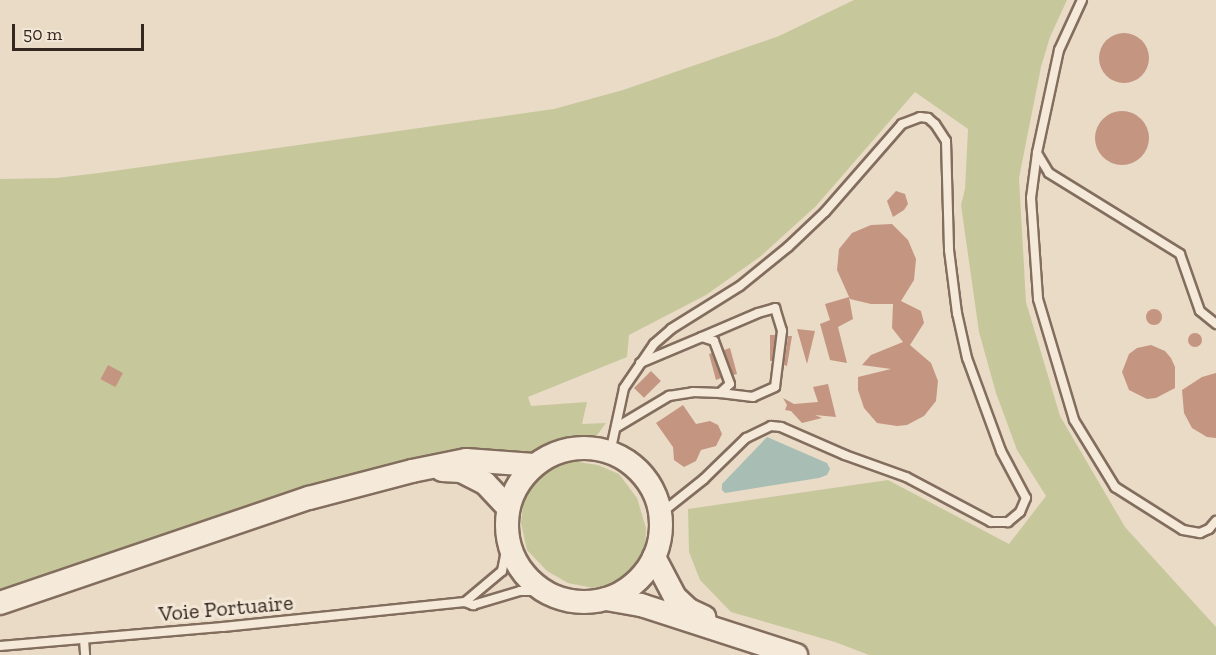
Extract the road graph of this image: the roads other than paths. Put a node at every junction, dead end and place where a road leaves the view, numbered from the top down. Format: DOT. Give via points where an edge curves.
graph roads {
  1 [pos="1082,0"];
  2 [pos="1037,153"];
  3 [pos="1216,324"];
  4 [pos="702,337"];
  5 [pos="639,363"];
  6 [pos="720,393"];
  7 [pos="616,427"];
  8 [pos="610,453"];
  9 [pos="534,465"];
  10 [pos="426,469"];
  11 [pos="508,508"];
  12 [pos="660,514"];
  13 [pos="1216,521"];
  14 [pos="508,540"];
  15 [pos="654,557"];
  16 [pos="545,591"];
  17 [pos="606,599"];
  18 [pos="0,603"];
  19 [pos="460,603"];
  20 [pos="84,639"];
  21 [pos="768,645"];
  22 [pos="0,646"];
  23 [pos="86,655"];
  24 [pos="796,655"];
  1 -- 2 [label="lane" via="1059,50"];
  2 -- 3 [label="lane" via="1049,173 1180,254 1200,311"];
  2 -- 13 [label="lane" via="1031,198 1038,299 1074,420 1115,487 1183,530 1200,533"];
  4 -- 5 [label="lane"];
  4 -- 6 [label="lane" via="714,341 724,365 730,384"];
  4 -- 6 [label="lane" via="776,308 782,331 776,387 753,397"];
  5 -- 7 [label="lane" via="624,388"];
  5 -- 12 [label="lane" via="671,329 740,286 788,247 825,212 902,124 928,118 944,134 949,250 957,313 982,403 1026,498 1020,512 1008,522 990,522 906,477 771,426 746,438 705,479"];
  6 -- 7 [label="lane" via="669,396"];
  7 -- 8 [label="lane"];
  8 -- 9 [label="street" via="574,448"];
  8 -- 12 [label="street" via="641,474"];
  9 -- 10 [label="street" via="466,460"];
  9 -- 11 [label="street" via="514,492"];
  10 -- 11 [label="street" via="461,471 495,490"];
  10 -- 18 [label="street" via="309,498"];
  11 -- 14 [label="street"];
  12 -- 15 [label="street" via="659,543"];
  14 -- 16 [label="street" via="515,560 528,578"];
  14 -- 19 [label="lane" via="502,571"];
  15 -- 17 [label="street" via="634,583"];
  15 -- 21 [label="street" via="675,597 689,610"];
  16 -- 17 [label="street" via="575,602"];
  16 -- 19 [label="lane, Voie Portuaire" via="520,591 473,605"];
  17 -- 21 [label="street" via="641,605"];
  19 -- 20 [label="lane, Voie Portuaire"];
  20 -- 22 [label="lane, Voie Portuaire"];
  20 -- 23 [label="lane"];
  21 -- 24 [label="street"];
}
